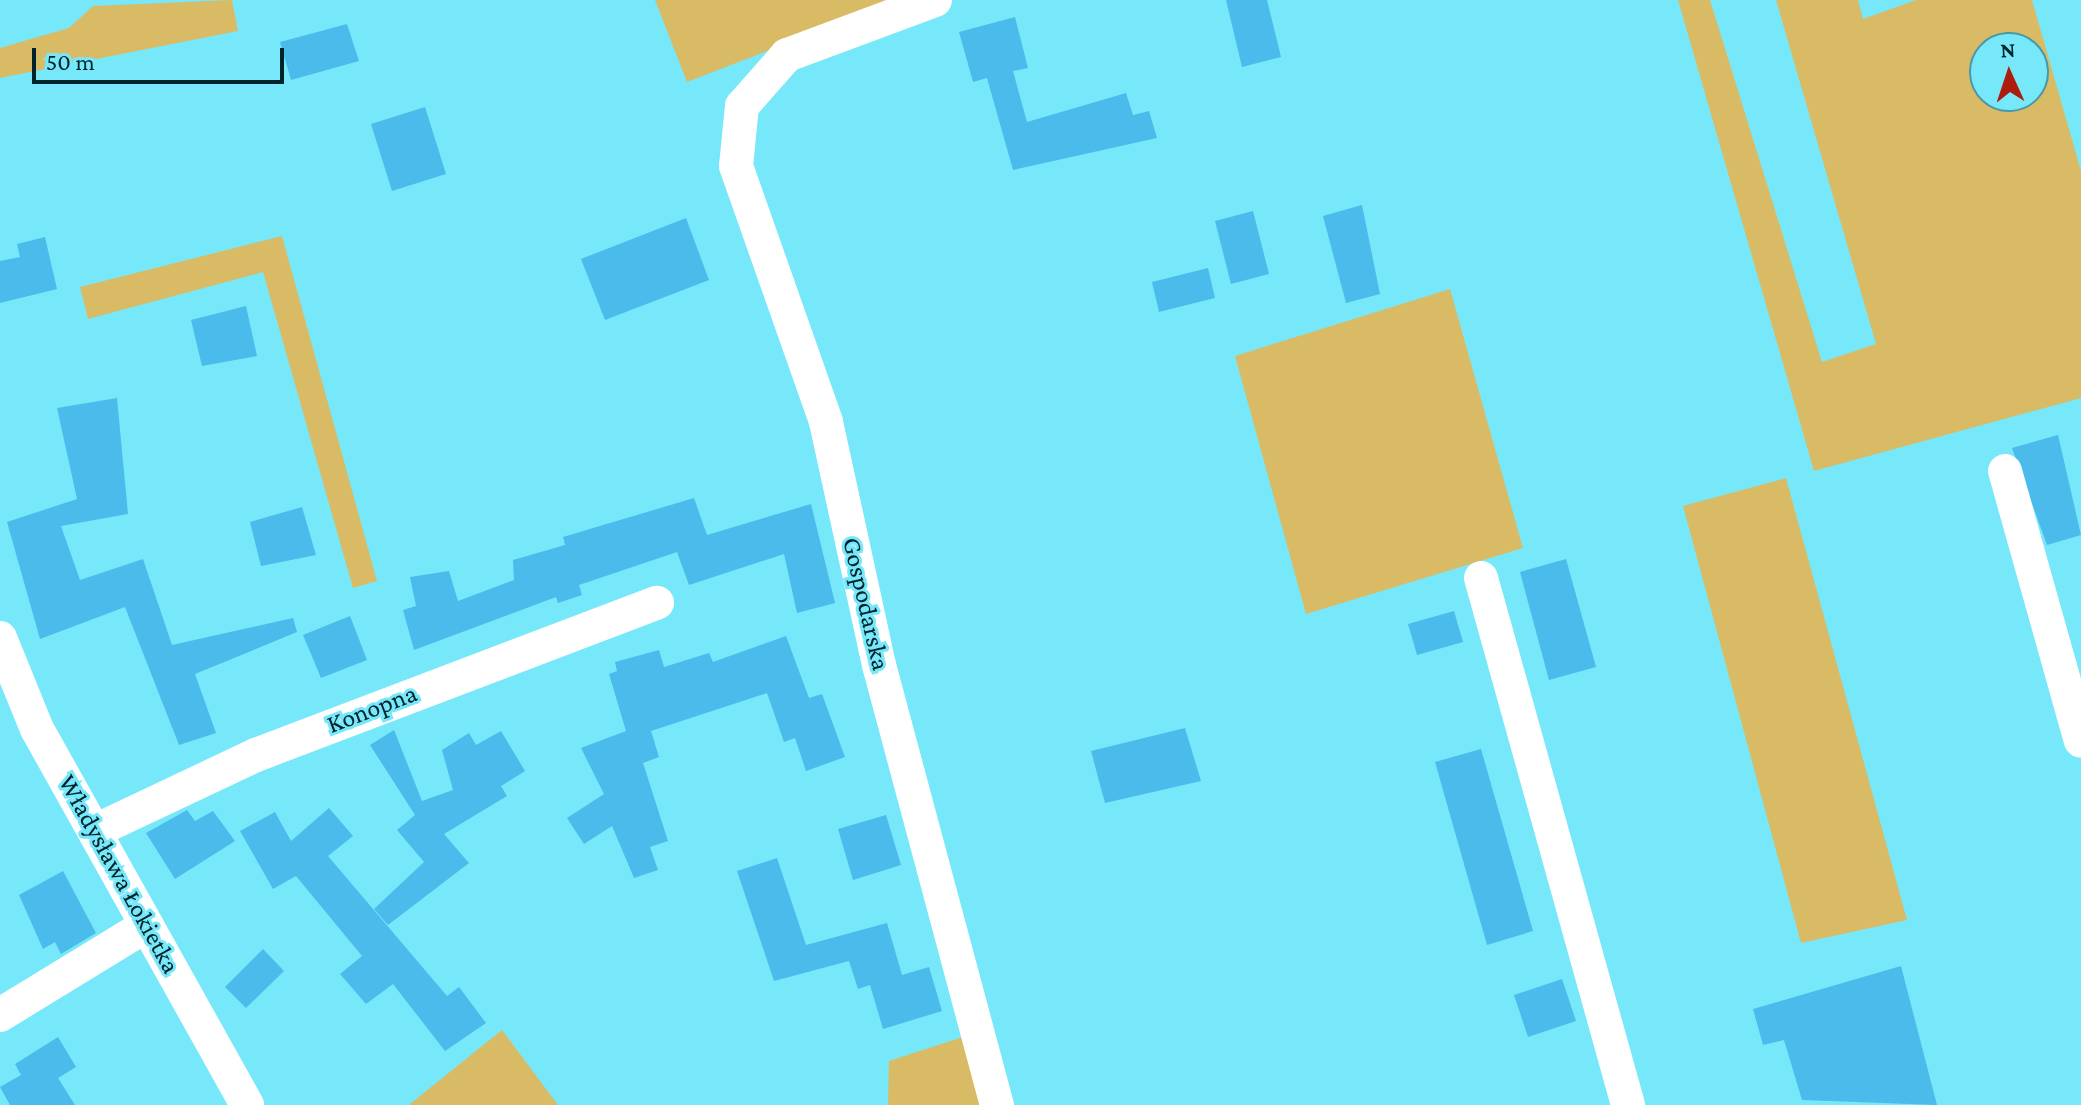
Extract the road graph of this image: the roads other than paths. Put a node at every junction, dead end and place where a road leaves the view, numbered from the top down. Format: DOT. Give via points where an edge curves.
graph roads {
  1 [pos="935,0"];
  2 [pos="2005,471"];
  3 [pos="1481,578"];
  4 [pos="657,603"];
  5 [pos="0,638"];
  6 [pos="2081,741"];
  7 [pos="95,831"];
  8 [pos="147,925"];
  9 [pos="0,1015"];
  10 [pos="247,1105"];
  11 [pos="997,1105"];
  12 [pos="1628,1105"];
  1 -- 11 [label="street, Gospodarska" via="787,55 742,106 736,166 826,422 879,665"];
  2 -- 6 [label="street"];
  3 -- 12 [label="street"];
  4 -- 7 [label="street, Konopna" via="256,755"];
  5 -- 7 [label="street, Władysława Łokietka" via="37,729"];
  7 -- 8 [label="street, Władysława Łokietka"];
  8 -- 9 [label="street"];
  8 -- 10 [label="street, Władysława Łokietka"];
}
